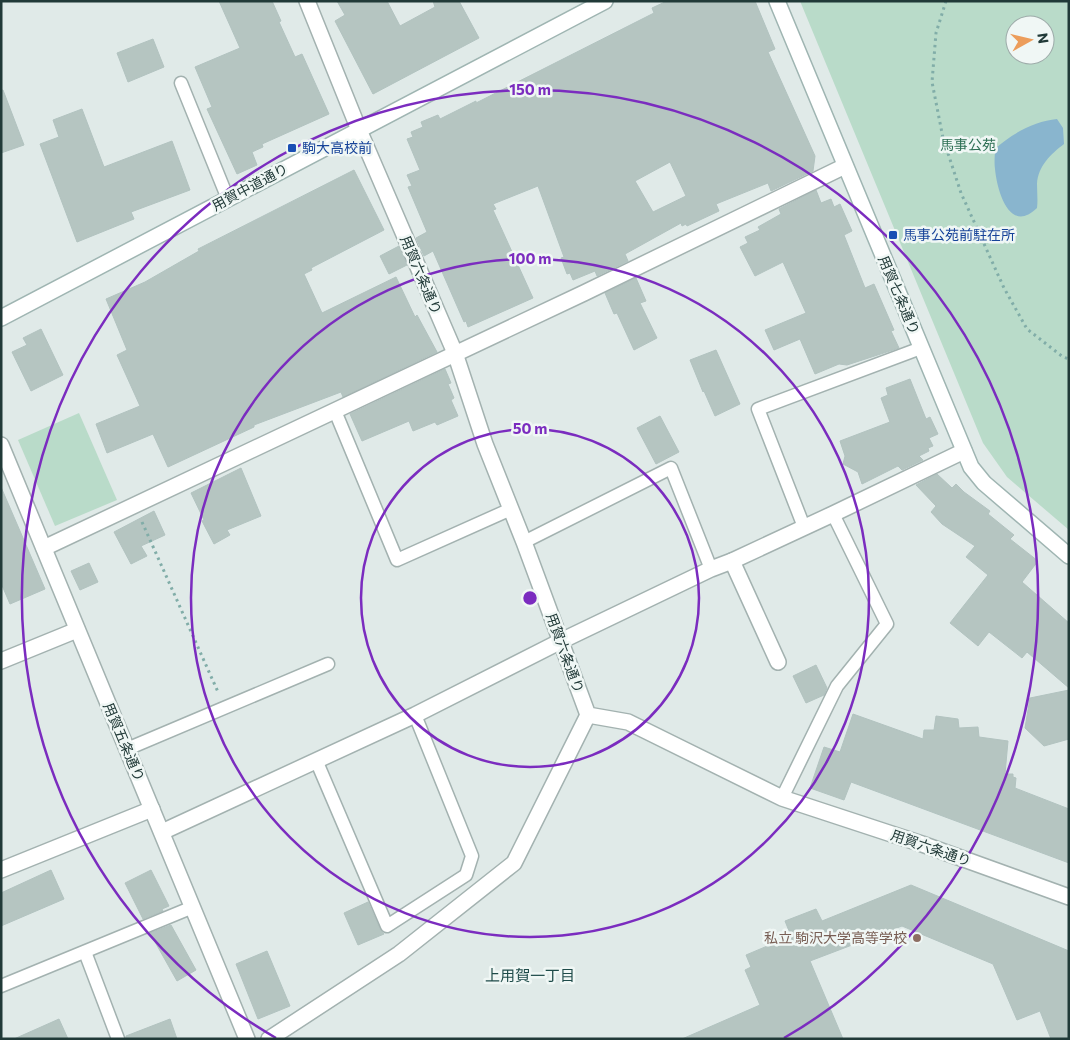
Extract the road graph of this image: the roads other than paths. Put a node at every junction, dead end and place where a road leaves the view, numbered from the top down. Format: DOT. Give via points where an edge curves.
graph roads {
  1 [pos="307,1"];
  2 [pos="605,1"];
  3 [pos="777,1"];
  4 [pos="181,83"];
  5 [pos="359,130"];
  6 [pos="845,166"];
  7 [pos="228,200"];
  8 [pos="1,318"];
  9 [pos="921,348"];
  10 [pos="455,353"];
  11 [pos="335,411"];
  12 [pos="1,445"];
  13 [pos="964,450"];
  14 [pos="511,509"];
  15 [pos="833,514"];
  16 [pos="804,527"];
  17 [pos="524,542"];
  18 [pos="44,548"];
  19 [pos="1069,556"];
  20 [pos="732,561"];
  21 [pos="711,569"];
  22 [pos="76,630"];
  23 [pos="561,641"];
  24 [pos="1,661"];
  25 [pos="778,662"];
  26 [pos="328,664"];
  27 [pos="414,715"];
  28 [pos="588,715"];
  29 [pos="127,749"];
  30 [pos="316,760"];
  31 [pos="782,798"];
  32 [pos="152,809"];
  33 [pos="162,832"];
  34 [pos="1,870"];
  35 [pos="1069,897"];
  36 [pos="193,907"];
  37 [pos="84,952"];
  38 [pos="1,986"];
  39 [pos="118,1039"];
  40 [pos="247,1039"];
  41 [pos="269,1039"];
  1 -- 5 [label="street, 用賀六条通り"];
  2 -- 5 [label="street, 用賀中道通り"];
  3 -- 6 [label="street, 用賀七条通り"];
  4 -- 7 [label="lane"];
  5 -- 7 [label="street, 用賀中道通り"];
  5 -- 10 [label="street, 用賀六条通り"];
  6 -- 9 [label="street, 用賀七条通り"];
  6 -- 10 [label="street"];
  7 -- 8 [label="street, 用賀中道通り"];
  9 -- 13 [label="street, 用賀七条通り"];
  9 -- 16 [label="lane" via="758,409"];
  10 -- 11 [label="street"];
  10 -- 14 [label="street, 用賀六条通り"];
  11 -- 14 [label="lane" via="397,560"];
  11 -- 18 [label="street"];
  12 -- 18 [label="street, 用賀五条通り"];
  13 -- 15 [label="street"];
  13 -- 19 [label="street, 用賀七条通り" via="971,467 984,483"];
  14 -- 17 [label="street, 用賀六条通り"];
  15 -- 16 [label="street"];
  15 -- 31 [label="lane" via="887,624 837,686"];
  16 -- 20 [label="street"];
  17 -- 21 [label="lane" via="671,468"];
  17 -- 23 [label="street, 用賀六条通り"];
  18 -- 22 [label="street, 用賀五条通り"];
  20 -- 21 [label="street"];
  20 -- 25 [label="street"];
  21 -- 23 [label="street"];
  22 -- 24 [label="street"];
  22 -- 29 [label="street, 用賀五条通り"];
  23 -- 27 [label="street"];
  23 -- 28 [label="street, 用賀六条通り"];
  26 -- 29 [label="lane"];
  27 -- 30 [label="street"];
  27 -- 30 [label="lane" via="472,856 466,875 387,926"];
  28 -- 31 [label="street, 用賀六条通り" via="628,722"];
  28 -- 41 [label="street" via="514,863 399,954"];
  29 -- 32 [label="street, 用賀五条通り"];
  30 -- 33 [label="street"];
  31 -- 35 [label="street, 用賀六条通り"];
  32 -- 33 [label="street, 用賀五条通り"];
  32 -- 34 [label="street"];
  33 -- 36 [label="street, 用賀五条通り"];
  36 -- 37 [label="lane"];
  36 -- 40 [label="street, 用賀五条通り"];
  37 -- 38 [label="lane"];
  37 -- 39 [label="lane"];
}
